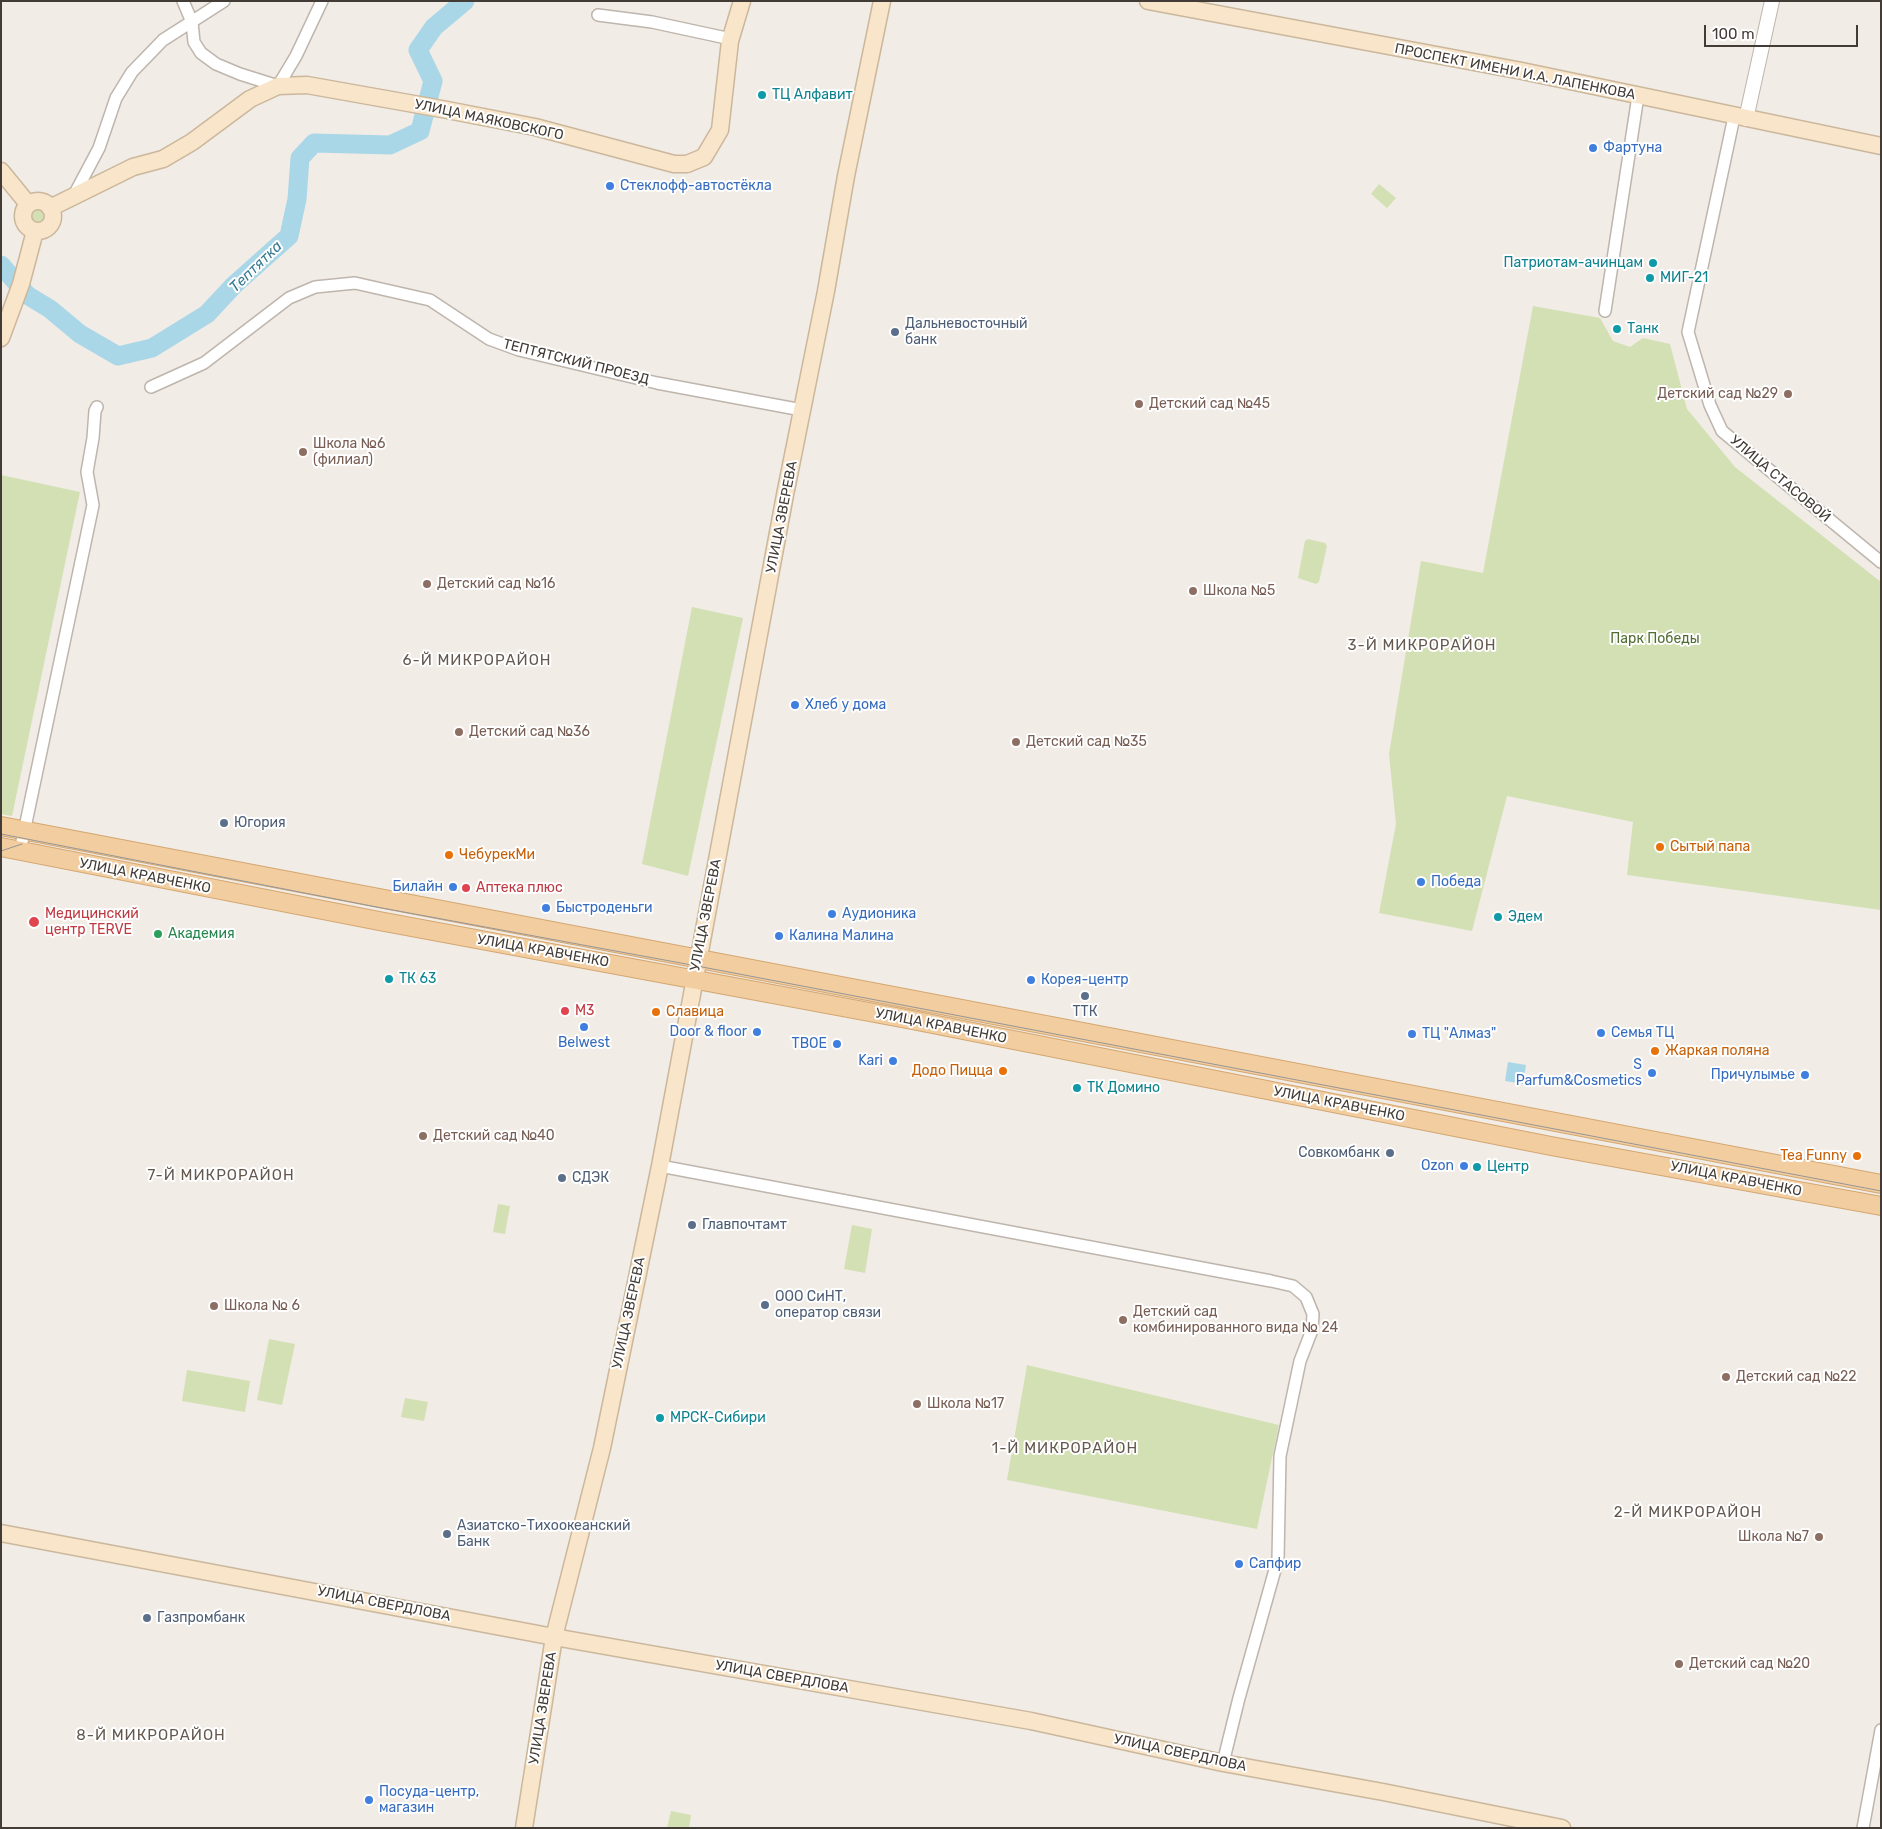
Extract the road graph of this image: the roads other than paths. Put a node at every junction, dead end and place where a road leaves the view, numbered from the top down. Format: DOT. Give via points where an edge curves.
graph roads {
  1 [pos="183,1"];
  2 [pos="224,1"];
  3 [pos="322,1"];
  4 [pos="742,1"];
  5 [pos="882,1"];
  6 [pos="1148,1"];
  7 [pos="1772,1"];
  8 [pos="598,15"];
  9 [pos="192,22"];
  10 [pos="731,39"];
  11 [pos="278,86"];
  12 [pos="1638,96"];
  13 [pos="1740,118"];
  14 [pos="1881,146"];
  15 [pos="1,171"];
  16 [pos="72,198"];
  17 [pos="28,204"];
  18 [pos="50,208"];
  19 [pos="35,232"];
  20 [pos="1605,310"];
  21 [pos="1,338"];
  22 [pos="151,387"];
  23 [pos="97,407"];
  24 [pos="802,410"];
  25 [pos="1881,562"];
  26 [pos="1,826"];
  27 [pos="25,831"];
  28 [pos="1,847"];
  29 [pos="20,851"];
  30 [pos="253,874"];
  31 [pos="318,886"];
  32 [pos="250,896"];
  33 [pos="315,909"];
  34 [pos="594,938"];
  35 [pos="699,957"];
  36 [pos="591,959"];
  37 [pos="694,979"];
  38 [pos="829,983"];
  39 [pos="911,998"];
  40 [pos="825,1004"];
  41 [pos="958,1007"];
  42 [pos="907,1018"];
  43 [pos="1028,1020"];
  44 [pos="954,1028"];
  45 [pos="1100,1034"];
  46 [pos="1024,1042"];
  47 [pos="1171,1047"];
  48 [pos="1096,1056"];
  49 [pos="1240,1061"];
  50 [pos="1167,1070"];
  51 [pos="1235,1083"];
  52 [pos="1652,1140"];
  53 [pos="1648,1163"];
  54 [pos="660,1166"];
  55 [pos="1881,1184"];
  56 [pos="1881,1206"];
  57 [pos="1,1532"];
  58 [pos="554,1637"];
  59 [pos="1881,1730"];
  60 [pos="1223,1763"];
  61 [pos="524,1828"];
  62 [pos="1562,1828"];
  63 [pos="1863,1828"];
  1 -- 9 [label="street"];
  2 -- 9 [label="street"];
  3 -- 11 [label="street"];
  4 -- 10 [label="main road"];
  5 -- 24 [label="main road, УЛИЦА ЗВЕРЕВА"];
  6 -- 12 [label="main road, ПРОСПЕКТ ИМЕНИ И.А. ЛАПЕНКОВА"];
  7 -- 13 [label="street"];
  8 -- 10 [label="street" via="652,22"];
  9 -- 11 [label="street" via="194,42 201,53 216,64"];
  9 -- 16 [label="street" via="163,40 132,72 116,98 99,148"];
  10 -- 11 [label="main road, УЛИЦА МАЯКОВСКОГО" via="720,130 698,161 687,164 674,164 536,128 442,108 307,85"];
  11 -- 16 [label="main road" via="250,99 163,159 134,167"];
  12 -- 13 [label="main road, ПРОСПЕКТ ИМЕНИ И.А. ЛАПЕНКОВА"];
  12 -- 20 [label="street"];
  13 -- 14 [label="main road, ПРОСПЕКТ ИМЕНИ И.А. ЛАПЕНКОВА"];
  13 -- 25 [label="street, УЛИЦА СТАСОВОЙ" via="1688,332 1710,405 1722,431"];
  15 -- 17 [label="main road"];
  16 -- 18 [label="main road"];
  17 -- 18 [label="main road" via="39,201"];
  17 -- 19 [label="main road" via="23,221"];
  18 -- 19 [label="main road" via="53,220 48,228"];
  19 -- 21 [label="main road" via="21,284"];
  22 -- 24 [label="street, ТЕПТЯТСКИЙ ПРОЕЗД" via="204,364 289,298 315,287 355,283 430,300 489,339 519,350 657,382"];
  23 -- 27 [label="street" via="87,472 93,504"];
  24 -- 35 [label="main road, УЛИЦА ЗВЕРЕВА"];
  26 -- 27 [label="main road, УЛИЦА КРАВЧЕНКО"];
  27 -- 29 [label="street"];
  27 -- 30 [label="main road, УЛИЦА КРАВЧЕНКО"];
  28 -- 29 [label="main road, УЛИЦА КРАВЧЕНКО"];
  29 -- 32 [label="main road, УЛИЦА КРАВЧЕНКО"];
  30 -- 31 [label="main road, УЛИЦА КРАВЧЕНКО"];
  30 -- 32 [label="street"];
  31 -- 33 [label="street"];
  31 -- 34 [label="main road, УЛИЦА КРАВЧЕНКО"];
  32 -- 33 [label="main road, УЛИЦА КРАВЧЕНКО"];
  33 -- 36 [label="main road, УЛИЦА КРАВЧЕНКО"];
  34 -- 35 [label="main road, УЛИЦА КРАВЧЕНКО"];
  34 -- 36 [label="street"];
  35 -- 37 [label="main road, УЛИЦА ЗВЕРЕВА"];
  35 -- 38 [label="main road, УЛИЦА КРАВЧЕНКО"];
  36 -- 37 [label="main road, УЛИЦА КРАВЧЕНКО"];
  37 -- 40 [label="main road, УЛИЦА КРАВЧЕНКО"];
  37 -- 54 [label="main road, УЛИЦА ЗВЕРЕВА"];
  38 -- 39 [label="main road, УЛИЦА КРАВЧЕНКО"];
  38 -- 40 [label="street"];
  39 -- 41 [label="main road, УЛИЦА КРАВЧЕНКО"];
  39 -- 42 [label="street"];
  40 -- 42 [label="main road, УЛИЦА КРАВЧЕНКО"];
  41 -- 43 [label="main road, УЛИЦА КРАВЧЕНКО"];
  41 -- 44 [label="street"];
  42 -- 44 [label="main road, УЛИЦА КРАВЧЕНКО"];
  43 -- 45 [label="main road, УЛИЦА КРАВЧЕНКО"];
  43 -- 46 [label="street"];
  44 -- 46 [label="main road, УЛИЦА КРАВЧЕНКО"];
  45 -- 47 [label="main road, УЛИЦА КРАВЧЕНКО"];
  45 -- 48 [label="street"];
  46 -- 48 [label="main road, УЛИЦА КРАВЧЕНКО"];
  47 -- 49 [label="main road, УЛИЦА КРАВЧЕНКО"];
  47 -- 50 [label="street"];
  48 -- 50 [label="main road, УЛИЦА КРАВЧЕНКО"];
  49 -- 51 [label="street"];
  49 -- 52 [label="main road, УЛИЦА КРАВЧЕНКО"];
  50 -- 51 [label="main road, УЛИЦА КРАВЧЕНКО"];
  51 -- 53 [label="main road, УЛИЦА КРАВЧЕНКО"];
  52 -- 53 [label="street"];
  52 -- 55 [label="main road, УЛИЦА КРАВЧЕНКО"];
  53 -- 56 [label="main road, УЛИЦА КРАВЧЕНКО"];
  54 -- 58 [label="main road, УЛИЦА ЗВЕРЕВА" via="602,1448"];
  54 -- 60 [label="street" via="1271,1281 1293,1286 1306,1297 1313,1314 1312,1330 1300,1362 1280,1456 1278,1559"];
  57 -- 58 [label="main road, УЛИЦА СВЕРДЛОВА"];
  58 -- 60 [label="main road, УЛИЦА СВЕРДЛОВА" via="1030,1721"];
  58 -- 61 [label="main road, УЛИЦА ЗВЕРЕВА"];
  59 -- 63 [label="street"];
  60 -- 62 [label="main road, УЛИЦА СВЕРДЛОВА"];
}
